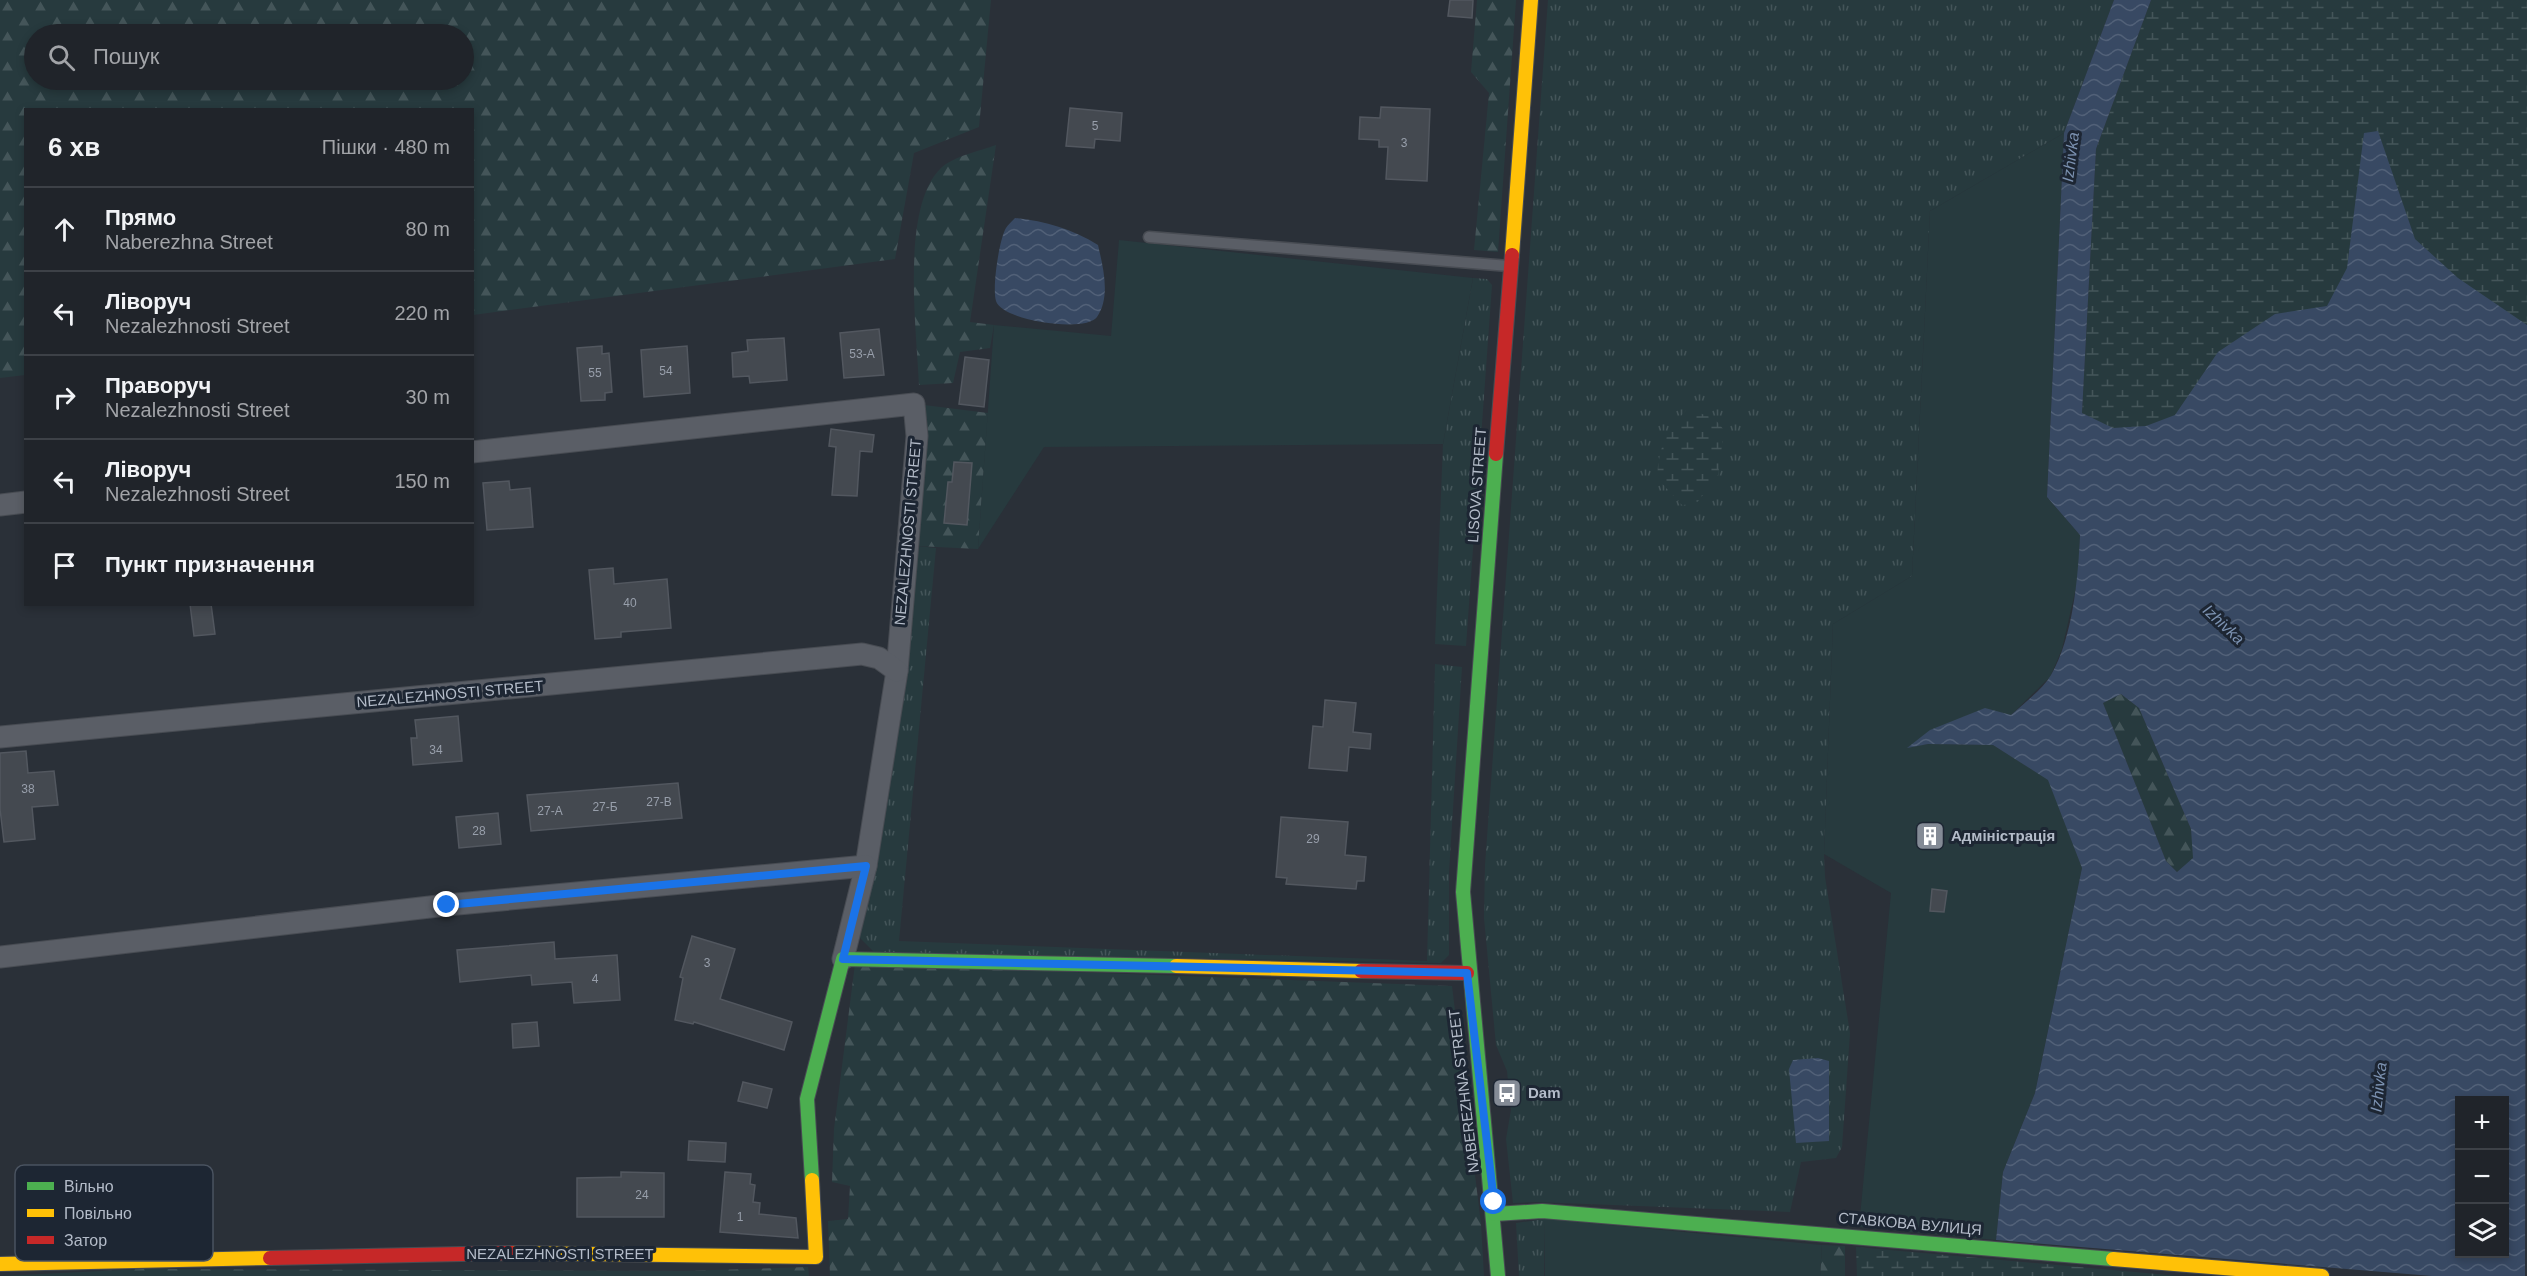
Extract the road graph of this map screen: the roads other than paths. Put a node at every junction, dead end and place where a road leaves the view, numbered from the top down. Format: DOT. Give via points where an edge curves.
graph roads {
  1 [pos="1531,0"];
  2 [pos="1149,237"];
  3 [pos="1510,266"];
  4 [pos="474,452"];
  5 [pos="24,502"];
  6 [pos="0,505"];
  7 [pos="897,670"];
  8 [pos="0,737"];
  9 [pos="866,866"];
  10 [pos="0,957"];
  11 [pos="843,959"];
  12 [pos="1467,973"];
  13 [pos="1495,1214"];
  14 [pos="213,1259"];
  15 [pos="140,1261"];
  16 [pos="0,1264"];
  17 [pos="1498,1276"];
  18 [pos="2322,1276"];
  1 -- 3 [label="street, LISOVA STREET"];
  2 -- 3 [label="lane"];
  3 -- 12 [label="street, LISOVA STREET" via="1463,892"];
  4 -- 7 [label="street, NEZALEZHNOSTI STREET" via="914,404 917,436"];
  5 -- 6 [label="street"];
  7 -- 8 [label="street, NEZALEZHNOSTI STREET" via="879,658 862,654"];
  7 -- 9 [label="street, NEZALEZHNOSTI STREET"];
  9 -- 10 [label="street" via="447,905"];
  9 -- 11 [label="street, NEZALEZHNOSTI STREET"];
  11 -- 12 [label="street"];
  11 -- 14 [label="street, NEZALEZHNOSTI STREET" via="807,1099 816,1257 515,1253"];
  12 -- 13 [label="street, NABEREZHNA STREET"];
  13 -- 17 [label="street, NABEREZHNA STREET"];
  13 -- 18 [label="street, СТАВКОВА ВУЛИЦЯ" via="1542,1211"];
  15 -- 16 [label="street, NEZALEZHNOSTI STREET"];
}
